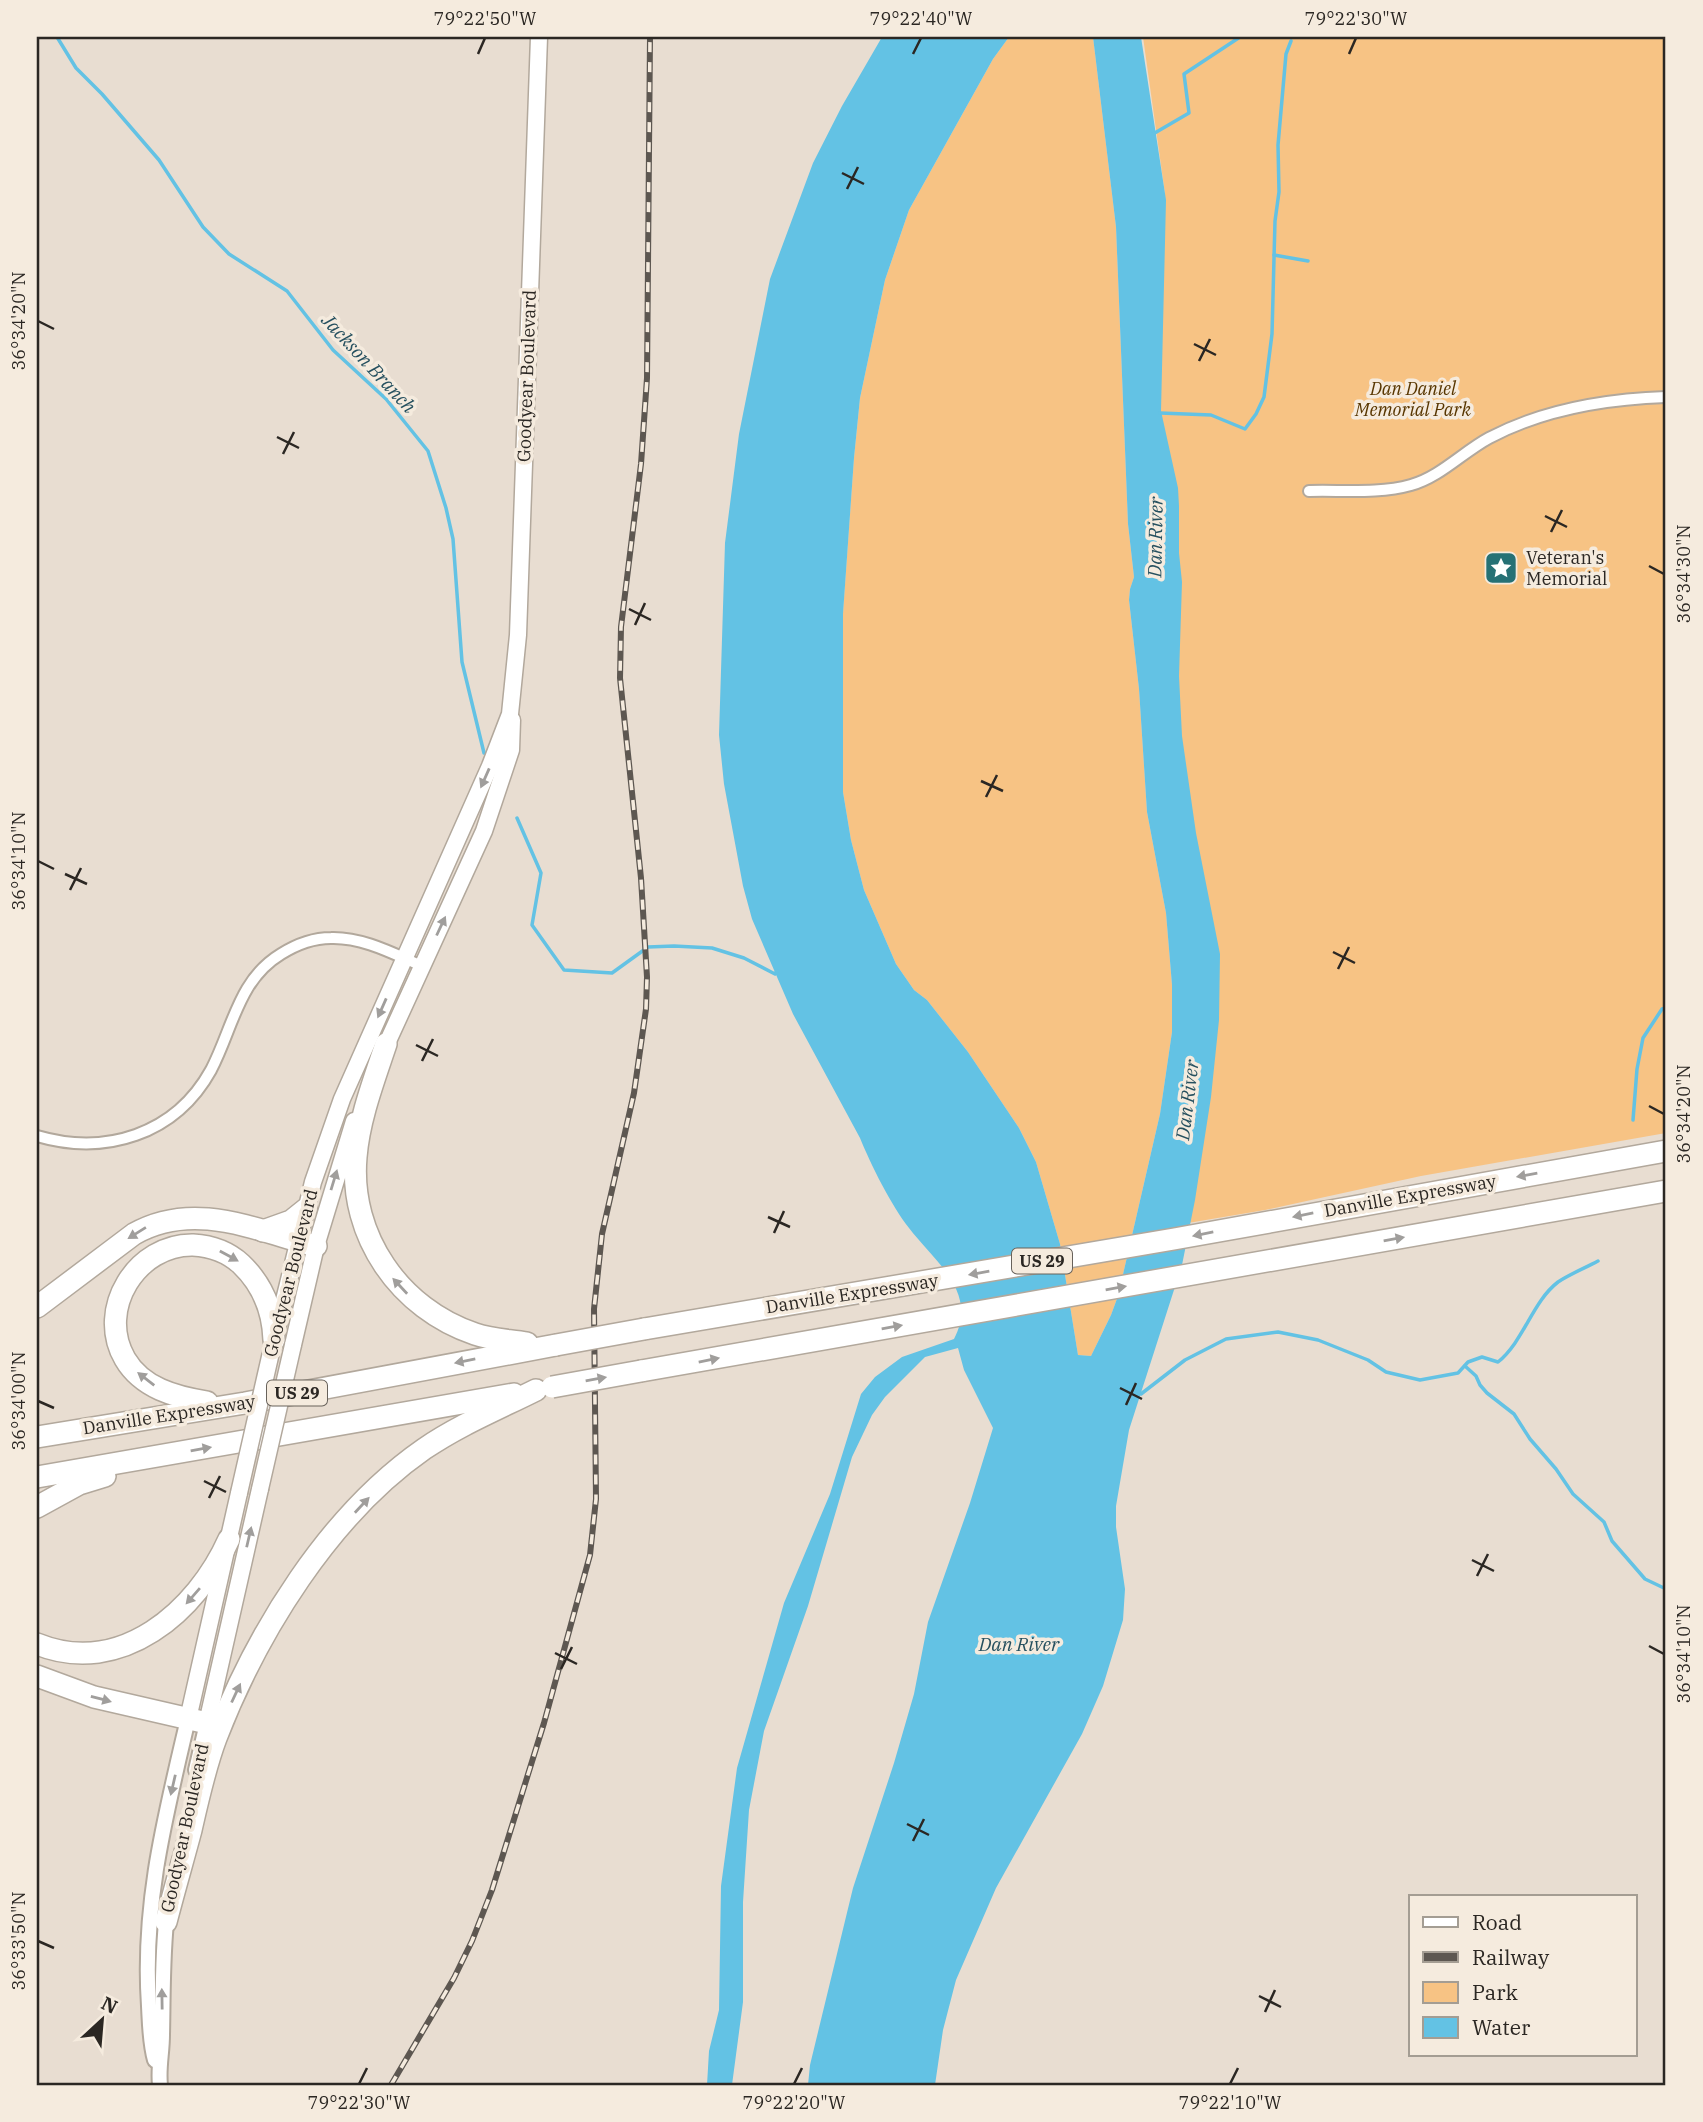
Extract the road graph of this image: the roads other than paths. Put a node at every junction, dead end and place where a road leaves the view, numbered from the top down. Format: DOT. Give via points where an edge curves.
graph roads {
  1 [pos="539,37"];
  2 [pos="1666,397"];
  3 [pos="1309,491"];
  4 [pos="510,714"];
  5 [pos="404,958"];
  6 [pos="422,966"];
  7 [pos="386,1044"];
  8 [pos="37,1136"];
  9 [pos="1666,1142"];
  10 [pos="1666,1151"];
  11 [pos="1561,1170"];
  12 [pos="1666,1191"];
  13 [pos="1666,1201"];
  14 [pos="306,1209"];
  15 [pos="1494,1222"];
  16 [pos="263,1231"];
  17 [pos="306,1244"];
  18 [pos="37,1307"];
  19 [pos="280,1344"];
  20 [pos="553,1346"];
  21 [pos="544,1389"];
  22 [pos="233,1405"];
  23 [pos="37,1437"];
  24 [pos="169,1455"];
  25 [pos="37,1477"];
  26 [pos="37,1507"];
  27 [pos="229,1539"];
  28 [pos="37,1644"];
  29 [pos="37,1676"];
  30 [pos="197,1721"];
  31 [pos="166,1922"];
  32 [pos="158,2067"];
  33 [pos="160,2085"];
  1 -- 4 [label="main road, Goodyear Boulevard" via="520,581"];
  2 -- 3 [label="street" via="1604,403 1544,416 1499,433 1414,484"];
  4 -- 5 [label="main road, Goodyear Boulevard, one-way"];
  6 -- 4 [label="main road, Goodyear Boulevard, one-way" via="493,808 511,750"];
  5 -- 6 [label="street"];
  5 -- 8 [label="street" via="345,939 318,939 289,949 250,982 202,1084 166,1119 133,1136 93,1145"];
  5 -- 14 [label="main road, Goodyear Boulevard, one-way" via="342,1099"];
  6 -- 7 [label="main road, Goodyear Boulevard"];
  17 -- 7 [label="main road, Goodyear Boulevard, one-way"];
  20 -- 7 [label="highway, one-way" via="475,1334 436,1316 404,1291 375,1252 358,1206 356,1158"];
  9 -- 11 [label="highway" via="1584,1160"];
  10 -- 11 [label="highway, Danville Expressway / US 29"];
  11 -- 20 [label="highway, Danville Expressway / US 29, one-way, bridge"];
  12 -- 15 [label="highway, US 29"];
  13 -- 15 [label="highway" via="1524,1225"];
  14 -- 16 [label="highway" via="291,1221"];
  14 -- 17 [label="main road, Goodyear Boulevard"];
  21 -- 15 [label="highway, US 29, one-way, bridge"];
  16 -- 17 [label="highway"];
  16 -- 18 [label="highway, one-way" via="187,1217 151,1225"];
  17 -- 19 [label="main road, Goodyear Boulevard"];
  22 -- 19 [label="highway, one-way" via="173,1395 134,1370 117,1337 116,1312 124,1286 141,1265 164,1250 186,1245 213,1248 238,1261 262,1289"];
  19 -- 27 [label="main road, Goodyear Boulevard, bridge"];
  30 -- 19 [label="main road, Goodyear Boulevard, one-way, bridge" via="260,1489"];
  20 -- 22 [label="highway, Danville Expressway / US 29, one-way"];
  24 -- 21 [label="highway, US 29, one-way"];
  31 -- 21 [label="highway, one-way" via="216,1739 267,1632 306,1573 344,1524 406,1463 448,1433"];
  22 -- 23 [label="highway, Danville Expressway / US 29"];
  24 -- 25 [label="highway, US 29"];
  24 -- 26 [label="highway" via="160,1463 79,1484"];
  27 -- 28 [label="highway, one-way" via="201,1588 152,1633 120,1646 82,1652"];
  27 -- 30 [label="main road, Goodyear Boulevard"];
  29 -- 30 [label="highway, one-way" via="94,1697"];
  30 -- 31 [label="street, Goodyear Boulevard"];
  30 -- 32 [label="street, Goodyear Boulevard, one-way" via="160,1840 150,1899 147,1976 152,2049"];
  32 -- 31 [label="street, Goodyear Boulevard, one-way"];
  32 -- 33 [label="street, Goodyear Boulevard"];
}
